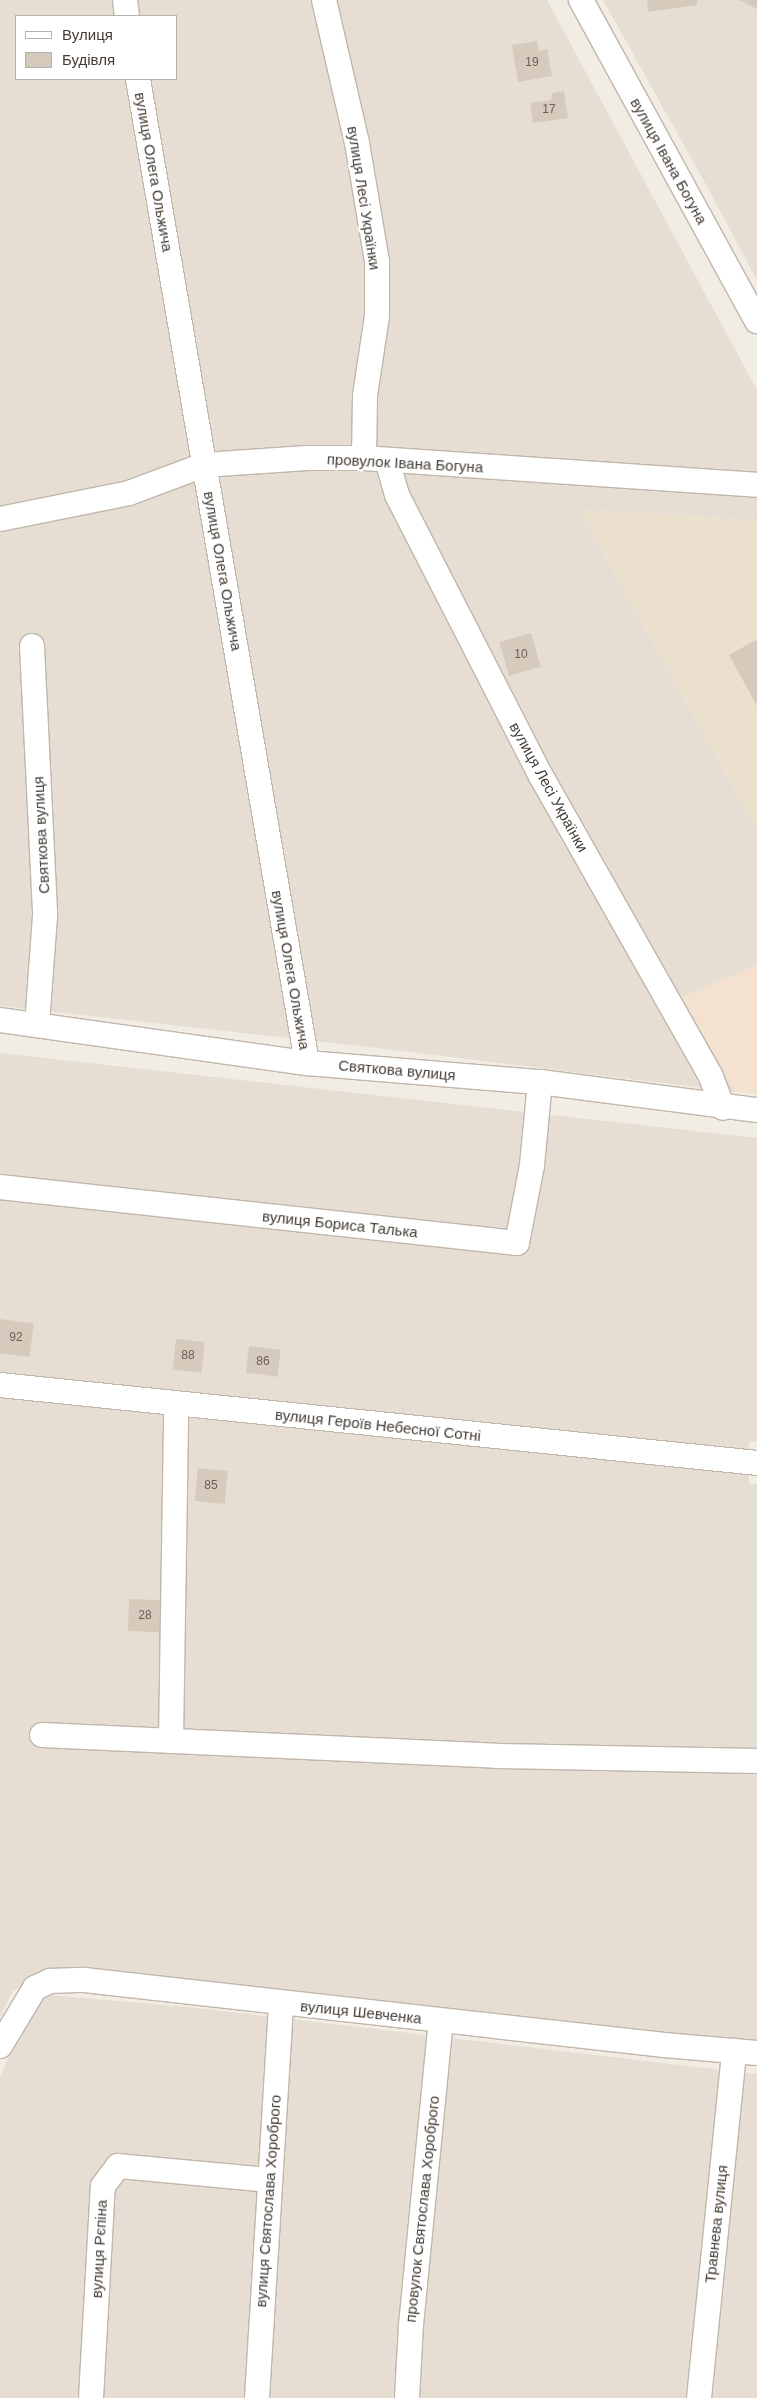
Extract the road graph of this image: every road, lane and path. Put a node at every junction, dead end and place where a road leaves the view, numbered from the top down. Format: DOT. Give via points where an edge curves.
graph roads {
  1 [pos="124,0"];
  2 [pos="324,0"];
  3 [pos="581,0"];
  4 [pos="127,15"];
  5 [pos="138,80"];
  6 [pos="757,321"];
  7 [pos="364,458"];
  8 [pos="388,460"];
  9 [pos="204,465"];
  10 [pos="757,485"];
  11 [pos="0,519"];
  12 [pos="32,646"];
  13 [pos="0,1020"];
  14 [pos="37,1024"];
  15 [pos="307,1063"];
  16 [pos="540,1082"];
  17 [pos="724,1108"];
  18 [pos="757,1110"];
  19 [pos="0,1188"];
  20 [pos="0,1385"];
  21 [pos="176,1404"];
  22 [pos="757,1463"];
  23 [pos="42,1735"];
  24 [pos="171,1742"];
  25 [pos="757,1761"];
  26 [pos="281,2004"];
  27 [pos="441,2021"];
  28 [pos="0,2046"];
  29 [pos="734,2051"];
  30 [pos="757,2053"];
  31 [pos="269,2180"];
  32 [pos="90,2398"];
  33 [pos="256,2398"];
  34 [pos="407,2398"];
  35 [pos="698,2398"];
  1 -- 4 [label="street"];
  2 -- 7 [label="street, вулиця Лесі Українки" via="357,143 377,261 377,316 365,395"];
  3 -- 6 [label="street, вулиця Івана Богуна"];
  5 -- 9 [label="street, вулиця Олега Ольжича"];
  7 -- 8 [label="street, провулок Івана Богуна"];
  7 -- 9 [label="street, провулок Івана Богуна"];
  8 -- 10 [label="street, провулок Івана Богуна"];
  8 -- 17 [label="street, вулиця Лесі Українки" via="397,495 541,776 711,1077"];
  9 -- 11 [label="street, провулок Івана Богуна" via="129,493"];
  9 -- 15 [label="street, вулиця Олега Ольжича"];
  12 -- 14 [label="street, Святкова вулиця" via="45,916"];
  13 -- 14 [label="street, Святкова вулиця"];
  14 -- 15 [label="street, Святкова вулиця"];
  15 -- 16 [label="street, Святкова вулиця"];
  16 -- 17 [label="street, Святкова вулиця"];
  16 -- 19 [label="street, вулиця Бориса Талька" via="532,1165 517,1243"];
  17 -- 18 [label="street, Святкова вулиця"];
  20 -- 21 [label="street, вулиця Героїв Небесної Сотні"];
  21 -- 22 [label="street, вулиця Героїв Небесної Сотні"];
  21 -- 24 [label="street"];
  23 -- 24 [label="street"];
  24 -- 25 [label="street" via="497,1756"];
  26 -- 27 [label="street, вулиця Шевченка"];
  26 -- 28 [label="street, вулиця Шевченка" via="84,1980 50,1981 35,1988"];
  26 -- 31 [label="street, вулиця Святослава Хороброго"];
  27 -- 29 [label="street, вулиця Шевченка"];
  27 -- 34 [label="street, провулок Святослава Хороброго" via="411,2325"];
  29 -- 30 [label="street, вулиця Шевченка"];
  29 -- 35 [label="street, Травнева вулиця"];
  31 -- 32 [label="street, вулиця Рєпіна" via="118,2166 103,2186"];
  31 -- 33 [label="street, вулиця Святослава Хороброго"];
}
